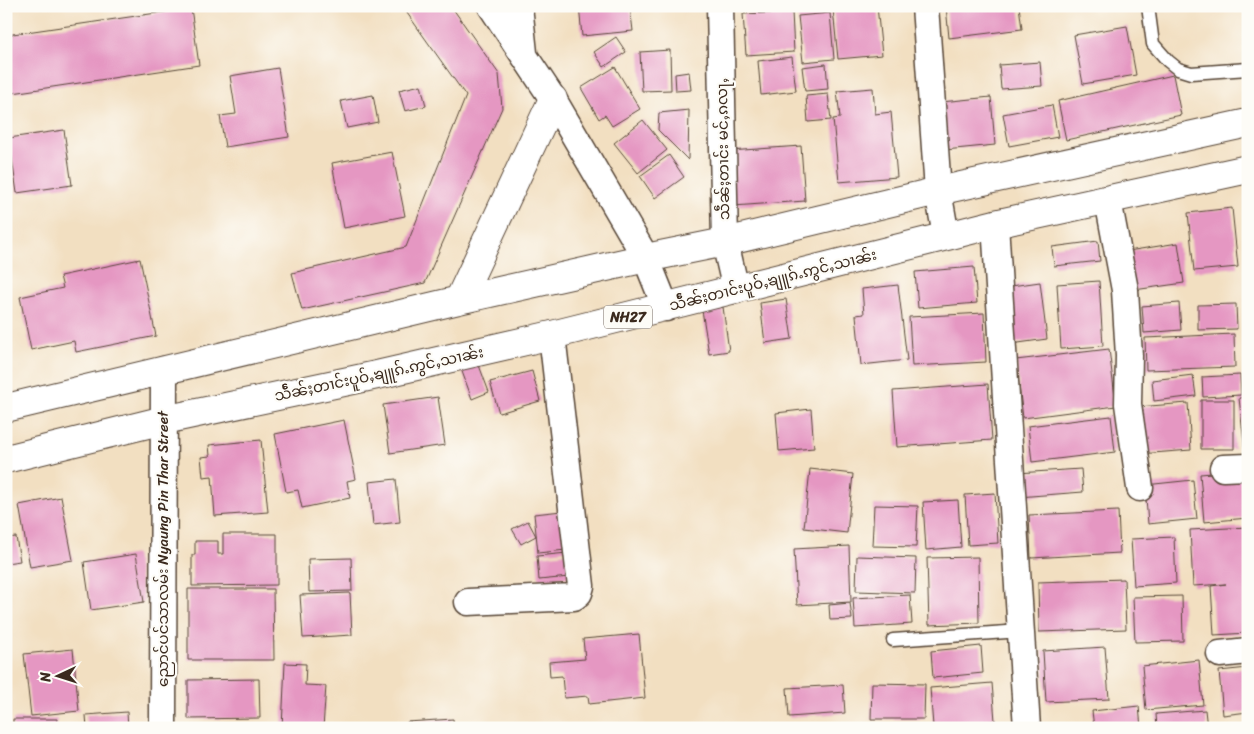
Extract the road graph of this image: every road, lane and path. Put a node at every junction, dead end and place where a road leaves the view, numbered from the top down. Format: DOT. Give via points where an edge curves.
graph roads {
  1 [pos="491,6"];
  2 [pos="519,6"];
  3 [pos="720,6"];
  4 [pos="925,6"];
  5 [pos="1148,6"];
  6 [pos="525,56"];
  7 [pos="1248,69"];
  8 [pos="553,99"];
  9 [pos="1248,123"];
  10 [pos="1248,169"];
  11 [pos="938,191"];
  12 [pos="1108,200"];
  13 [pos="994,224"];
  14 [pos="946,236"];
  15 [pos="725,242"];
  16 [pos="646,258"];
  17 [pos="736,290"];
  18 [pos="460,300"];
  19 [pos="666,308"];
  20 [pos="552,335"];
  21 [pos="164,370"];
  22 [pos="6,408"];
  23 [pos="164,420"];
  24 [pos="6,459"];
  25 [pos="1140,488"];
  26 [pos="468,602"];
  27 [pos="1021,631"];
  28 [pos="893,640"];
  29 [pos="1248,651"];
  30 [pos="1220,654"];
  31 [pos="163,728"];
  32 [pos="1027,728"];
  1 -- 6 [label="street"];
  2 -- 6 [label="street"];
  3 -- 15 [label="street, သဵၼ်ႈတၢင်း မင်ႇၵလႃႇ"];
  4 -- 11 [label="street"];
  5 -- 7 [label="lane" via="1152,44 1178,69 1191,73"];
  6 -- 8 [label="street"];
  8 -- 16 [label="street"];
  8 -- 18 [label="highway"];
  9 -- 11 [label="highway"];
  10 -- 12 [label="highway, သဵႅၼ်ႈတၢင်းပူဝ်ႇၶျူၵ်ႉဢွင်ႇသၢၼ်း / NH27"];
  11 -- 14 [label="street"];
  11 -- 15 [label="highway"];
  12 -- 13 [label="highway, သဵႅၼ်ႈတၢင်းပူဝ်ႇၶျူၵ်ႉဢွင်ႇသၢၼ်း / NH27"];
  12 -- 25 [label="street" via="1125,290 1128,404"];
  13 -- 14 [label="highway, သဵႅၼ်ႈတၢင်းပူဝ်ႇၶျူၵ်ႉဢွင်ႇသၢၼ်း / NH27"];
  13 -- 27 [label="street"];
  14 -- 17 [label="highway, သဵႅၼ်ႈတၢင်းပူဝ်ႇၶျူၵ်ႉဢွင်ႇသၢၼ်း / NH27"];
  15 -- 16 [label="highway"];
  15 -- 17 [label="street, သဵၼ်ႈတၢင်း မင်ႇၵလႃႇ"];
  16 -- 18 [label="highway"];
  16 -- 19 [label="street"];
  17 -- 19 [label="highway, သဵႅၼ်ႈတၢင်းပူဝ်ႇၶျူၵ်ႉဢွင်ႇသၢၼ်း / NH27"];
  18 -- 21 [label="highway"];
  19 -- 20 [label="highway, သဵႅၼ်ႈတၢင်းပူဝ်ႇၶျူၵ်ႉဢွင်ႇသၢၼ်း / NH27"];
  20 -- 23 [label="highway, သဵႅၼ်ႈတၢင်းပူဝ်ႇၶျူၵ်ႉဢွင်ႇသၢၼ်း / NH27"];
  20 -- 26 [label="street" via="581,586 579,593 574,597"];
  21 -- 22 [label="highway"];
  21 -- 23 [label="street, ညောင်ပင်သာလမ်း Nyaung Pin Thar Street"];
  23 -- 24 [label="highway, သဵႅၼ်ႈတၢင်းပူဝ်ႇၶျူၵ်ႉဢွင်ႇသၢၼ်း / NH27"];
  23 -- 31 [label="street, ညောင်ပင်သာလမ်း Nyaung Pin Thar Street"];
  27 -- 28 [label="lane"];
  27 -- 32 [label="street"];
  29 -- 30 [label="street"];
}
